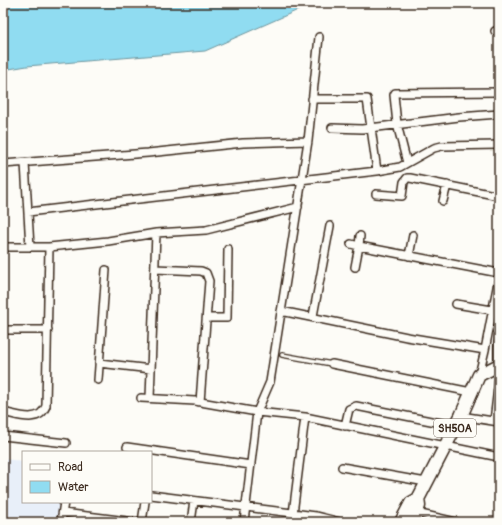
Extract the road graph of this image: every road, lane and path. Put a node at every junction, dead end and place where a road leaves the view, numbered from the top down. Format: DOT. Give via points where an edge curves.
graph roads {
  1 [pos="318,37"];
  2 [pos="499,92"];
  3 [pos="312,100"];
  4 [pos="499,114"];
  5 [pos="397,124"];
  6 [pos="332,128"];
  7 [pos="371,128"];
  8 [pos="308,141"];
  9 [pos="499,145"];
  10 [pos="25,163"];
  11 [pos="407,163"];
  12 [pos="3,164"];
  13 [pos="377,171"];
  14 [pos="302,180"];
  15 [pos="447,185"];
  16 [pos="376,194"];
  17 [pos="499,196"];
  18 [pos="443,201"];
  19 [pos="298,207"];
  20 [pos="28,212"];
  21 [pos="330,226"];
  22 [pos="156,233"];
  23 [pos="413,235"];
  24 [pos="360,236"];
  25 [pos="351,244"];
  26 [pos="359,246"];
  27 [pos="3,247"];
  28 [pos="30,247"];
  29 [pos="49,247"];
  30 [pos="228,249"];
  31 [pos="409,256"];
  32 [pos="355,267"];
  33 [pos="155,269"];
  34 [pos="106,270"];
  35 [pos="499,273"];
  36 [pos="499,277"];
  37 [pos="456,304"];
  38 [pos="492,310"];
  39 [pos="281,311"];
  40 [pos="313,316"];
  41 [pos="208,318"];
  42 [pos="499,324"];
  43 [pos="3,330"];
  44 [pos="48,330"];
  45 [pos="498,347"];
  46 [pos="484,350"];
  47 [pos="282,356"];
  48 [pos="99,363"];
  49 [pos="332,364"];
  50 [pos="498,366"];
  51 [pos="151,369"];
  52 [pos="479,375"];
  53 [pos="98,380"];
  54 [pos="499,380"];
  55 [pos="471,392"];
  56 [pos="141,398"];
  57 [pos="150,398"];
  58 [pos="200,402"];
  59 [pos="3,412"];
  60 [pos="257,412"];
  61 [pos="305,417"];
  62 [pos="458,421"];
  63 [pos="497,421"];
  64 [pos="345,426"];
  65 [pos="3,436"];
  66 [pos="66,443"];
  67 [pos="444,446"];
  68 [pos="127,447"];
  69 [pos="146,451"];
  70 [pos="152,452"];
  71 [pos="499,457"];
  72 [pos="251,465"];
  73 [pos="342,467"];
  74 [pos="426,482"];
  75 [pos="152,494"];
  76 [pos="418,499"];
  77 [pos="194,501"];
  78 [pos="64,503"];
  79 [pos="145,503"];
  80 [pos="246,506"];
  81 [pos="63,513"];
  82 [pos="293,513"];
  83 [pos="415,518"];
  84 [pos="61,522"];
  85 [pos="135,522"];
  86 [pos="142,522"];
  87 [pos="191,522"];
  88 [pos="244,522"];
  89 [pos="292,522"];
  90 [pos="340,522"];
  91 [pos="401,522"];
  92 [pos="456,522"];
  1 -- 3 [label="street"];
  2 -- 5 [label="street" via="395,93"];
  3 -- 7 [label="street" via="367,98"];
  3 -- 8 [label="street"];
  4 -- 5 [label="street"];
  5 -- 7 [label="street"];
  5 -- 11 [label="street"];
  6 -- 7 [label="street"];
  7 -- 13 [label="street"];
  8 -- 10 [label="street" via="243,142"];
  8 -- 14 [label="street"];
  9 -- 11 [label="street" via="442,146"];
  10 -- 12 [label="street"];
  10 -- 20 [label="street"];
  11 -- 13 [label="street" via="400,167"];
  13 -- 14 [label="street"];
  14 -- 19 [label="street"];
  14 -- 20 [label="street"];
  15 -- 16 [label="street" via="407,178 402,196"];
  15 -- 17 [label="street"];
  15 -- 18 [label="street"];
  19 -- 22 [label="street" via="206,230"];
  19 -- 39 [label="street"];
  20 -- 28 [label="street"];
  21 -- 40 [label="street"];
  22 -- 29 [label="street"];
  22 -- 33 [label="street"];
  23 -- 31 [label="street"];
  24 -- 26 [label="street"];
  25 -- 26 [label="street"];
  26 -- 31 [label="street"];
  26 -- 32 [label="street"];
  27 -- 28 [label="street"];
  28 -- 29 [label="street"];
  29 -- 44 [label="street"];
  30 -- 41 [label="street" via="227,318"];
  31 -- 35 [label="street"];
  33 -- 41 [label="street" via="206,273 209,281"];
  33 -- 51 [label="street"];
  34 -- 48 [label="street"];
  36 -- 38 [label="street"];
  37 -- 38 [label="street"];
  38 -- 46 [label="street"];
  39 -- 40 [label="street"];
  39 -- 60 [label="street" via="270,382"];
  40 -- 46 [label="street" via="406,337"];
  41 -- 58 [label="street"];
  42 -- 45 [label="lane"];
  43 -- 44 [label="street"];
  44 -- 59 [label="street" via="46,406 43,413 36,417"];
  45 -- 50 [label="lane"];
  46 -- 52 [label="street"];
  47 -- 49 [label="lane"];
  48 -- 51 [label="street"];
  48 -- 53 [label="street"];
  49 -- 55 [label="street"];
  50 -- 52 [label="main road"];
  51 -- 57 [label="street"];
  52 -- 55 [label="main road, SH50A"];
  54 -- 63 [label="street"];
  55 -- 62 [label="main road, SH50A"];
  56 -- 57 [label="street"];
  57 -- 58 [label="street"];
  58 -- 60 [label="street"];
  60 -- 61 [label="street"];
  60 -- 72 [label="street"];
  61 -- 64 [label="street"];
  61 -- 82 [label="street"];
  62 -- 63 [label="street"];
  62 -- 64 [label="street" via="356,406 349,409"];
  62 -- 67 [label="main road, SH50A"];
  64 -- 67 [label="street"];
  65 -- 66 [label="street"];
  67 -- 71 [label="street"];
  67 -- 74 [label="main road, SH50A"];
  68 -- 69 [label="street"];
  70 -- 72 [label="street"];
  72 -- 80 [label="street"];
  73 -- 74 [label="street"];
  74 -- 76 [label="main road, SH50A"];
  75 -- 77 [label="street"];
  76 -- 83 [label="main road" via="419,506"];
  76 -- 91 [label="main road, SH50A" via="411,503"];
  77 -- 80 [label="street"];
  77 -- 87 [label="street"];
  78 -- 81 [label="street"];
  79 -- 86 [label="street"];
  80 -- 82 [label="street"];
  80 -- 88 [label="street"];
  81 -- 84 [label="street"];
  81 -- 85 [label="street"];
  82 -- 89 [label="street"];
  82 -- 90 [label="street"];
  83 -- 92 [label="street"];
}
